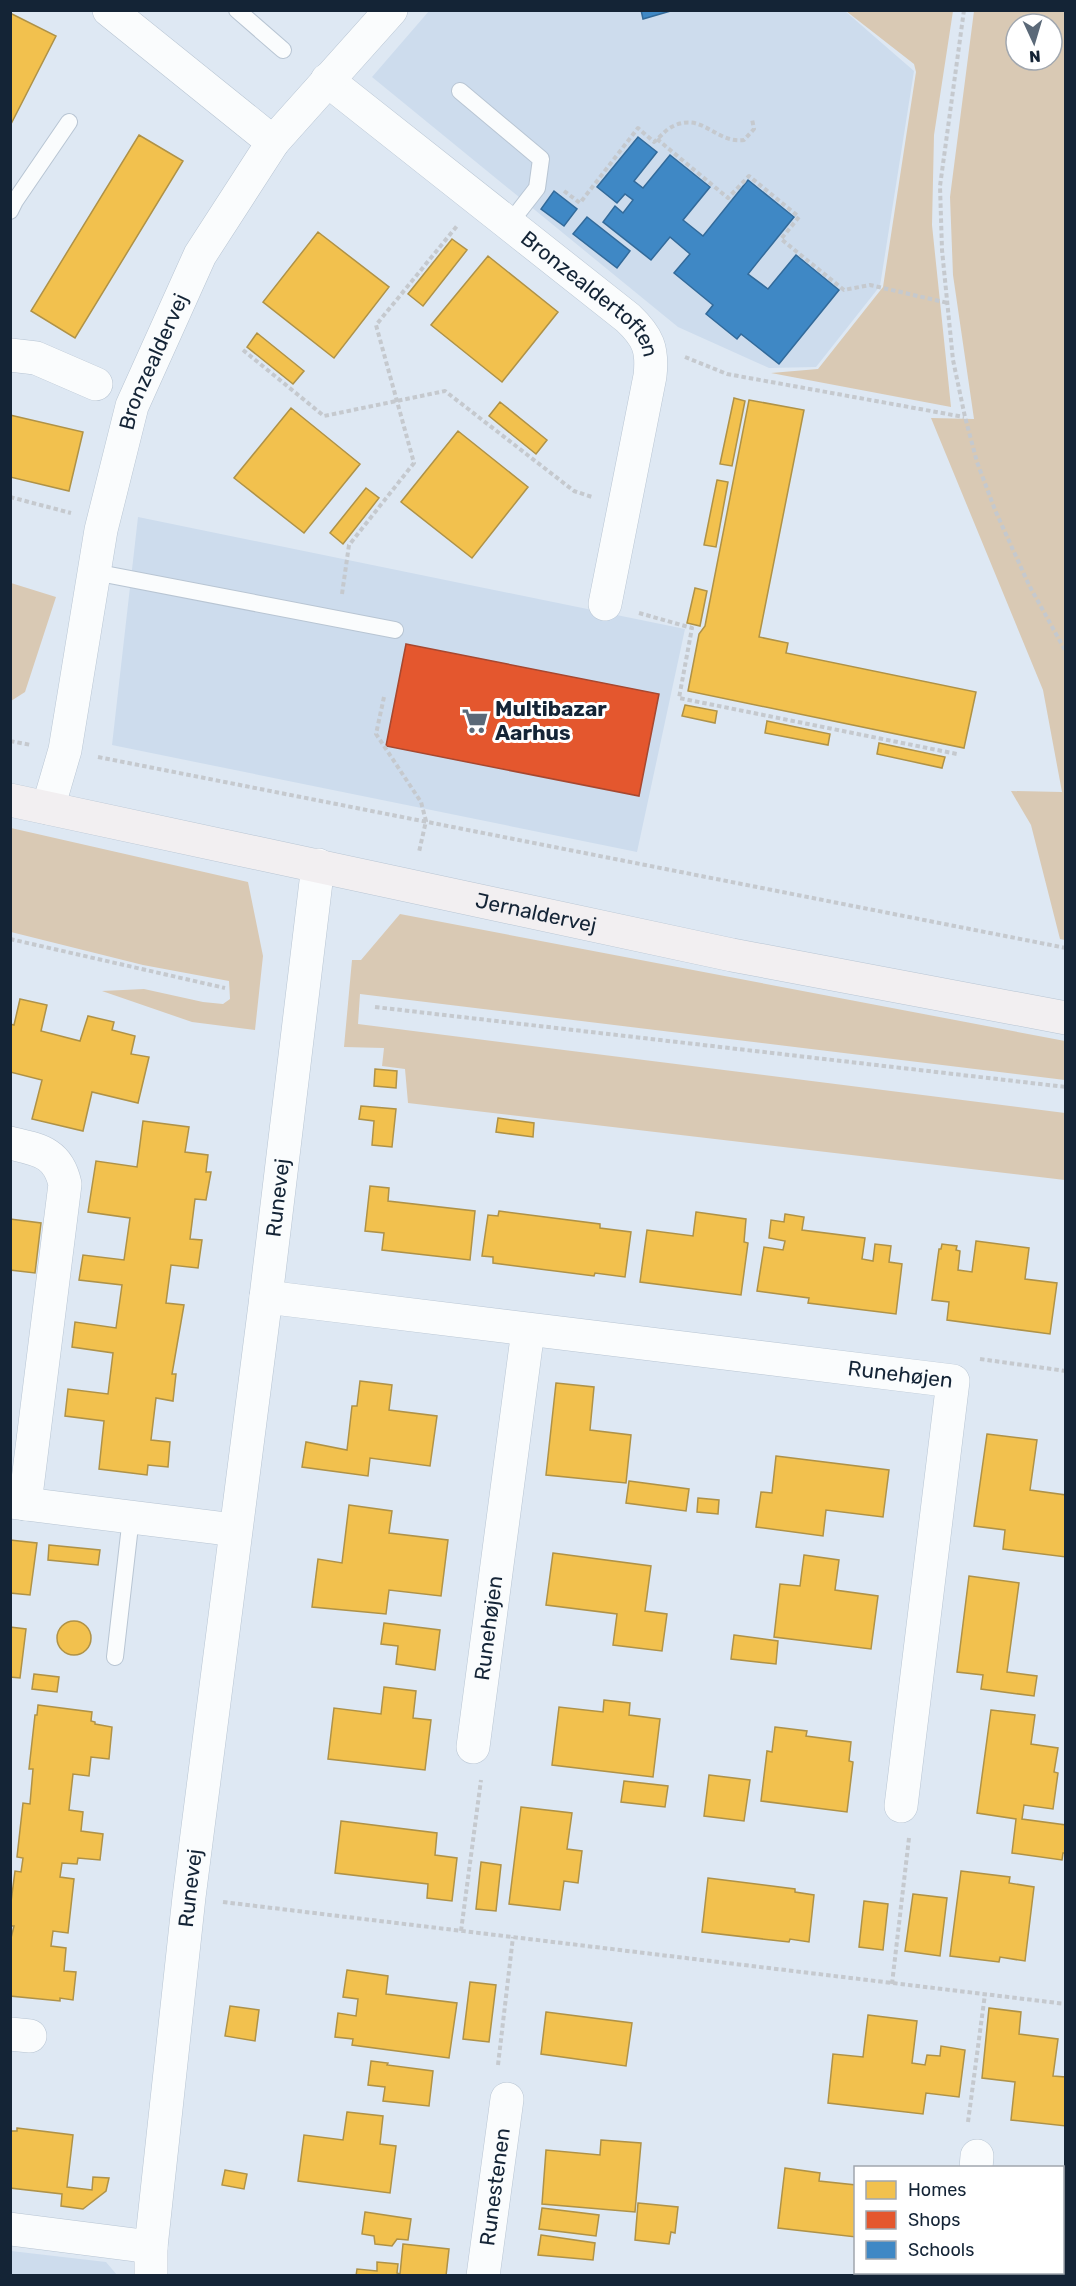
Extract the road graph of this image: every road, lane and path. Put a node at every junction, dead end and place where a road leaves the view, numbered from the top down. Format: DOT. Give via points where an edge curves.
graph roads {
  1 [pos="109,10"];
  2 [pos="237,10"];
  3 [pos="391,10"];
  4 [pos="964,10"];
  5 [pos="284,50"];
  6 [pos="327,80"];
  7 [pos="460,91"];
  8 [pos="752,118"];
  9 [pos="69,122"];
  10 [pos="657,139"];
  11 [pos="273,142"];
  12 [pos="540,172"];
  13 [pos="478,200"];
  14 [pos="10,211"];
  15 [pos="509,224"];
  16 [pos="948,303"];
  17 [pos="648,343"];
  18 [pos="243,350"];
  19 [pos="10,355"];
  20 [pos="96,384"];
  21 [pos="397,401"];
  22 [pos="965,417"];
  23 [pos="10,497"];
  24 [pos="624,508"];
  25 [pos="103,521"];
  26 [pos="94,572"];
  27 [pos="605,604"];
  28 [pos="338,619"];
  29 [pos="394,630"];
  30 [pos="1065,651"];
  31 [pos="384,697"];
  32 [pos="10,741"];
  33 [pos="65,750"];
  34 [pos="957,754"];
  35 [pos="10,800"];
  36 [pos="48,808"];
  37 [pos="426,821"];
  38 [pos="318,865"];
  39 [pos="411,885"];
  40 [pos="10,939"];
  41 [pos="1065,948"];
  42 [pos="225,988"];
  43 [pos="375,1007"];
  44 [pos="1065,1018"];
  45 [pos="1065,1087"];
  46 [pos="10,1143"];
  47 [pos="266,1297"];
  48 [pos="528,1330"];
  49 [pos="1065,1371"];
  50 [pos="953,1381"];
  51 [pos="18,1503"];
  52 [pos="131,1517"];
  53 [pos="235,1530"];
  54 [pos="115,1657"];
  55 [pos="473,1747"];
  56 [pos="901,1806"];
  57 [pos="189,1898"];
  58 [pos="461,1931"];
  59 [pos="513,1937"];
  60 [pos="892,1984"];
  61 [pos="985,1994"];
  62 [pos="1065,2004"];
  63 [pos="507,2099"];
  64 [pos="976,2162"];
  65 [pos="10,2229"];
  66 [pos="151,2261"];
  67 [pos="483,2276"];
  1 -- 11 [label="street"];
  2 -- 5 [label="lane"];
  3 -- 6 [label="street, Bronzealdervej"];
  4 -- 16 [label="path" via="940,186"];
  6 -- 11 [label="street, Bronzealdervej"];
  6 -- 13 [label="street, Bronzealdertoften"];
  7 -- 12 [label="lane" via="542,159"];
  8 -- 10 [label="path" via="754,129 744,140 732,142 699,123 681,124"];
  9 -- 14 [label="lane"];
  10 -- 12 [label="path" via="654,142 638,128 580,203"];
  10 -- 16 [label="path" via="728,198 749,176 799,217 781,239 844,290 870,285"];
  11 -- 25 [label="street, Bronzealdervej" via="200,255 132,406"];
  12 -- 15 [label="lane" via="537,188"];
  13 -- 15 [label="street, Bronzealdertoften"];
  13 -- 21 [label="path" via="376,325"];
  15 -- 17 [label="street, Bronzealdertoften" via="628,318"];
  16 -- 22 [label="path" via="953,360"];
  17 -- 22 [label="path" via="727,374"];
  17 -- 24 [label="street, Bronzealdertoften" via="652,358 650,376"];
  18 -- 21 [label="path" via="324,416"];
  19 -- 20 [label="street" via="36,358"];
  21 -- 24 [label="path" via="445,391 574,491"];
  21 -- 28 [label="path" via="414,463 349,545"];
  22 -- 30 [label="path" via="994,510"];
  23 -- 25 [label="path"];
  24 -- 27 [label="street, Bronzealdertoften"];
  25 -- 26 [label="street, Bronzealdervej"];
  26 -- 28 [label="lane"];
  26 -- 33 [label="street, Bronzealdervej"];
  27 -- 34 [label="path" via="692,628 679,698"];
  28 -- 29 [label="lane"];
  31 -- 37 [label="path" via="376,734 421,802"];
  32 -- 33 [label="path"];
  33 -- 36 [label="street, Bronzealdervej"];
  33 -- 37 [label="path"];
  35 -- 36 [label="street, Jernaldervej"];
  36 -- 38 [label="street, Jernaldervej"];
  37 -- 39 [label="path"];
  37 -- 41 [label="path"];
  38 -- 39 [label="street, Jernaldervej"];
  38 -- 47 [label="street, Runevej"];
  39 -- 44 [label="street, Jernaldervej" via="732,955"];
  40 -- 42 [label="path"];
  43 -- 45 [label="path"];
  46 -- 51 [label="street" via="51,1157 62,1169 65,1184"];
  47 -- 48 [label="street, Runehøjen"];
  47 -- 53 [label="street, Runevej"];
  48 -- 50 [label="street, Runehøjen"];
  48 -- 55 [label="street, Runehøjen"];
  49 -- 50 [label="path" via="968,1358 965,1383"];
  50 -- 56 [label="street, Runehøjen"];
  51 -- 52 [label="street"];
  52 -- 53 [label="street"];
  52 -- 54 [label="lane"];
  53 -- 57 [label="street, Runevej"];
  55 -- 58 [label="path" via="484,1749"];
  56 -- 60 [label="path" via="913,1807"];
  57 -- 58 [label="path"];
  57 -- 66 [label="street, Runevej"];
  58 -- 59 [label="path"];
  59 -- 60 [label="path"];
  59 -- 63 [label="path" via="494,2098"];
  60 -- 61 [label="path"];
  61 -- 62 [label="path"];
  61 -- 64 [label="path" via="964,2154"];
  63 -- 67 [label="street, Runestenen"];
  65 -- 66 [label="street, Runevej"];
}
